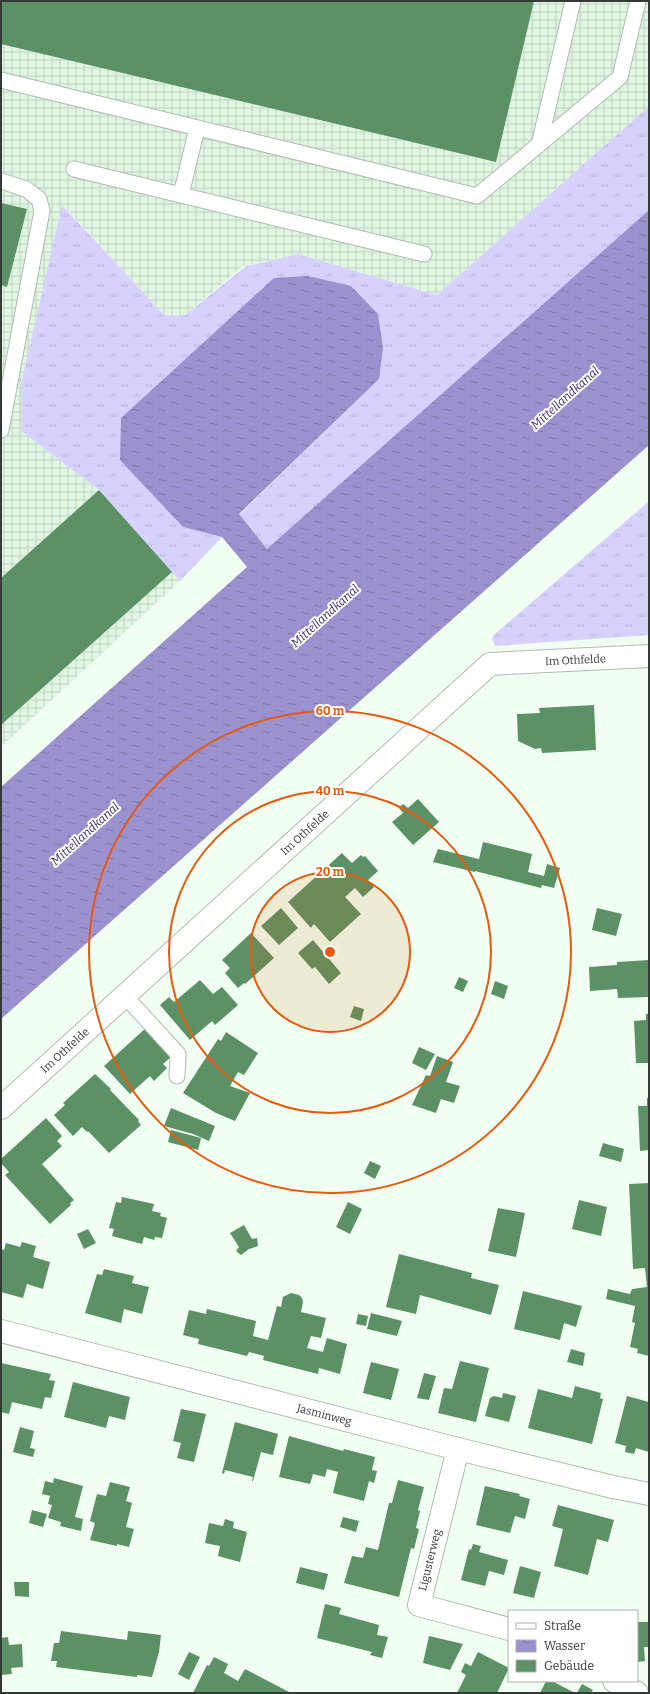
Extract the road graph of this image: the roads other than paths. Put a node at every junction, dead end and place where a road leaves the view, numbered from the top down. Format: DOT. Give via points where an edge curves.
graph roads {
  1 [pos="573,1"];
  2 [pos="638,1"];
  3 [pos="1,80"];
  4 [pos="197,128"];
  5 [pos="539,145"];
  6 [pos="74,170"];
  7 [pos="1,181"];
  8 [pos="181,195"];
  9 [pos="424,254"];
  10 [pos="1,430"];
  11 [pos="649,656"];
  12 [pos="125,996"];
  13 [pos="177,1076"];
  14 [pos="1,1108"];
  15 [pos="1,1331"];
  16 [pos="458,1449"];
  17 [pos="649,1494"];
  18 [pos="508,1629"];
  19 [pos="616,1682"];
  20 [pos="637,1693"];
  1 -- 5 [label="lane"];
  2 -- 5 [label="lane" via="620,77"];
  3 -- 4 [label="lane"];
  4 -- 5 [label="lane" via="477,196"];
  4 -- 8 [label="lane"];
  6 -- 8 [label="lane"];
  7 -- 10 [label="lane" via="26,189 39,199 42,211"];
  8 -- 9 [label="lane"];
  11 -- 12 [label="street, Im Othfelde" via="490,664"];
  12 -- 13 [label="lane" via="178,1054"];
  12 -- 14 [label="street, Im Othfelde"];
  15 -- 16 [label="street, Jasminweg"];
  16 -- 17 [label="street, Jasminweg"];
  16 -- 18 [label="street, Ligusterweg" via="419,1605"];
  19 -- 20 [label="street"];
}
